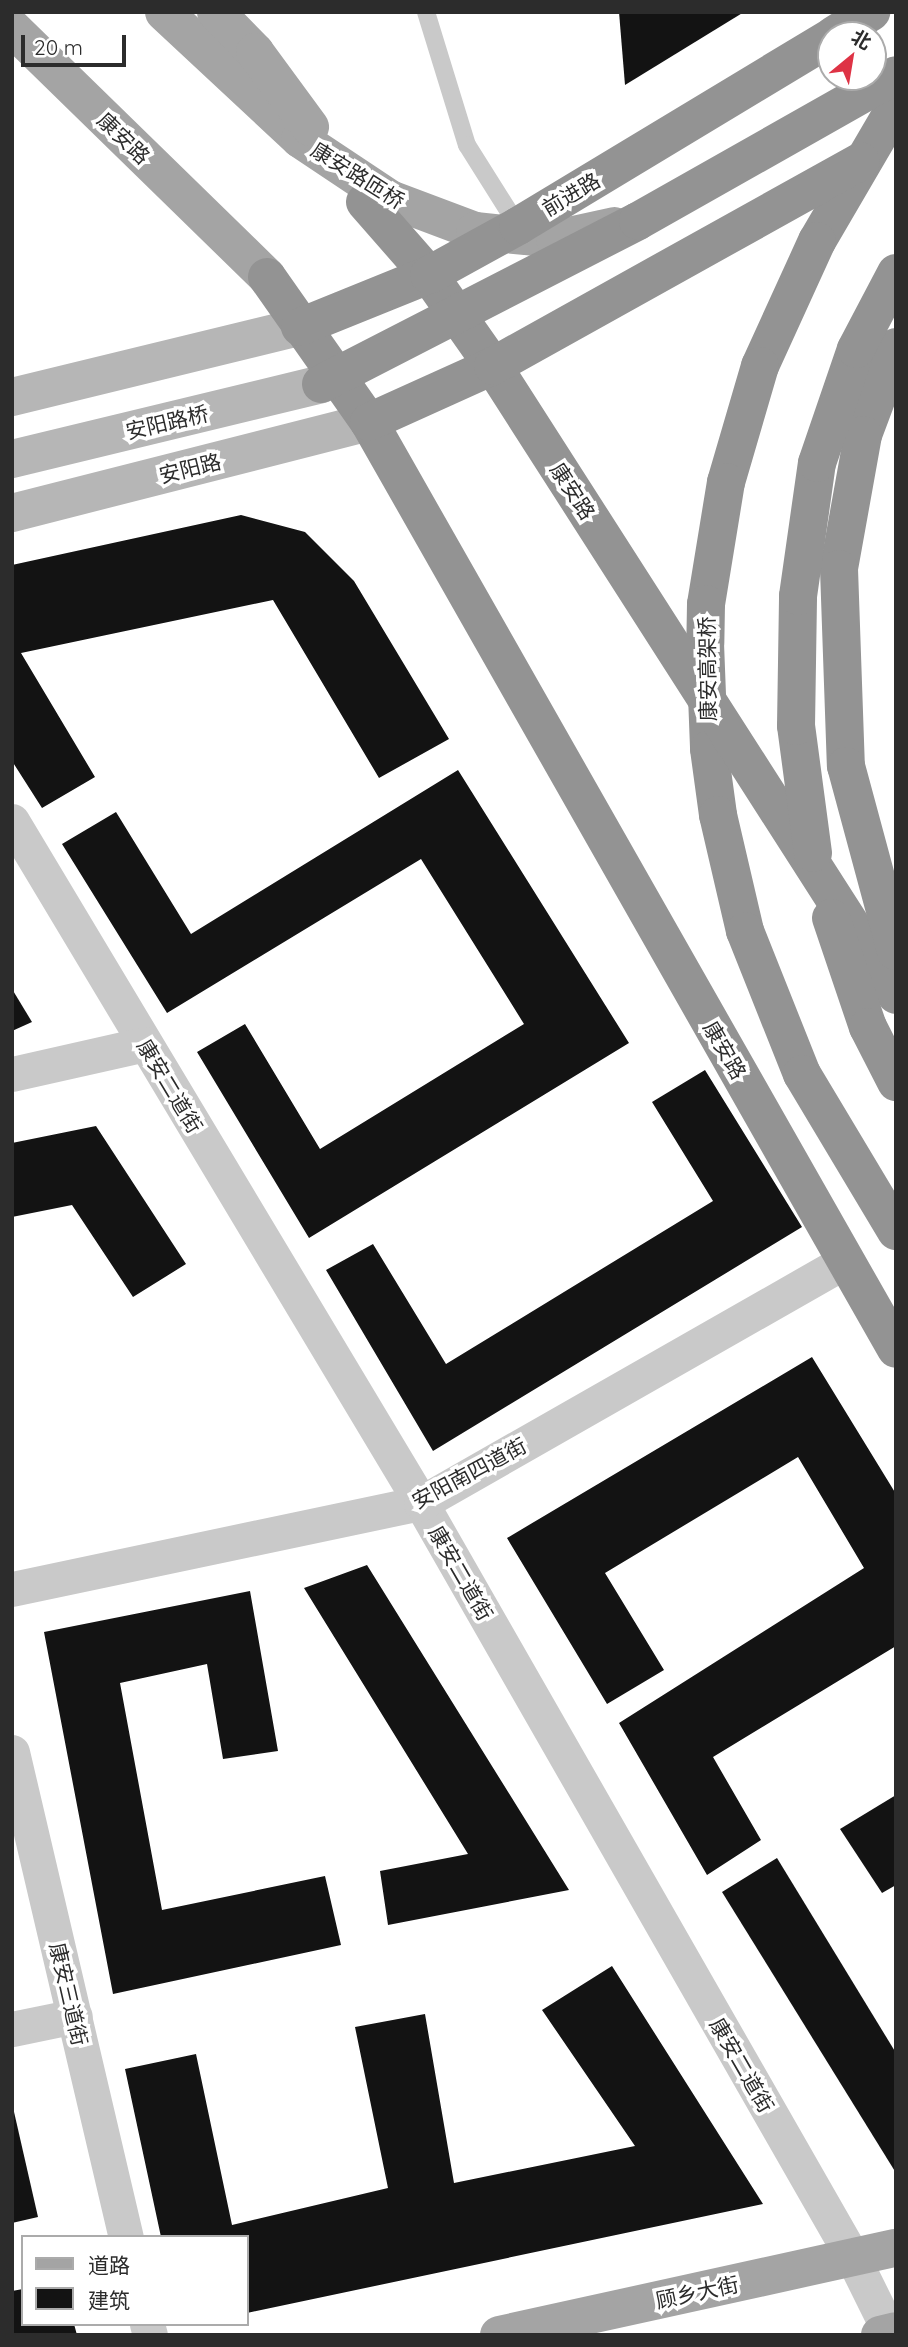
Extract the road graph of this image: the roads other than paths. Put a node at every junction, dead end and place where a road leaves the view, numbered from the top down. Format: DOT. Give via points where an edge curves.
graph roads {
  1 [pos="164,12"];
  2 [pos="216,12"];
  3 [pos="426,12"];
  4 [pos="12,28"];
  5 [pos="817,45"];
  6 [pos="896,75"];
  7 [pos="896,106"];
  8 [pos="896,141"];
  9 [pos="365,202"];
  10 [pos="638,221"];
  11 [pos="518,226"];
  12 [pos="896,273"];
  13 [pos="429,275"];
  14 [pos="267,277"];
  15 [pos="300,327"];
  16 [pos="896,347"];
  17 [pos="493,366"];
  18 [pos="321,384"];
  19 [pos="12,397"];
  20 [pos="369,422"];
  21 [pos="12,459"];
  22 [pos="12,513"];
  23 [pos="12,821"];
  24 [pos="896,951"];
  25 [pos="896,995"];
  26 [pos="145,1044"];
  27 [pos="12,1074"];
  28 [pos="896,1082"];
  29 [pos="896,1231"];
  30 [pos="845,1261"];
  31 [pos="896,1349"];
  32 [pos="421,1503"];
  33 [pos="12,1588"];
  34 [pos="12,1752"];
  35 [pos="75,2016"];
  36 [pos="12,2029"];
  37 [pos="127,2235"];
  38 [pos="896,2248"];
  39 [pos="853,2258"];
  40 [pos="889,2333"];
  41 [pos="499,2335"];
  1 -- 10 [label="main road, 康安路匝桥" via="300,139 390,199 475,231 555,239"];
  2 -- 9 [label="main road, 康安路" via="255,52"];
  3 -- 11 [label="lane" via="467,145"];
  4 -- 14 [label="main road, 康安路"];
  5 -- 11 [label="highway, 前进路"];
  6 -- 10 [label="highway"];
  7 -- 29 [label="highway, 康安高架桥" via="817,241 760,366 726,482 706,604 705,643 716,802 745,931 802,1074"];
  8 -- 17 [label="highway"];
  9 -- 13 [label="highway, 康安路"];
  10 -- 18 [label="highway"];
  11 -- 13 [label="highway, 前进路"];
  12 -- 28 [label="highway" via="856,349 817,463 798,596 796,726 806,829 840,951 868,1027"];
  13 -- 15 [label="highway, 前进路"];
  13 -- 17 [label="highway, 康安路"];
  14 -- 15 [label="highway, 康安路"];
  15 -- 19 [label="main road"];
  15 -- 20 [label="highway, 康安路"];
  16 -- 24 [label="highway" via="863,435 839,569 846,766"];
  17 -- 20 [label="highway"];
  17 -- 25 [label="highway, 康安路"];
  18 -- 21 [label="main road, 安阳路桥"];
  20 -- 22 [label="main road, 安阳路"];
  20 -- 30 [label="highway, 康安路"];
  23 -- 26 [label="street, 康安二道街"];
  26 -- 27 [label="street"];
  26 -- 32 [label="street, 康安二道街"];
  30 -- 31 [label="highway, 康安路"];
  30 -- 32 [label="street, 安阳南四道街"];
  32 -- 33 [label="street, 安阳南四道街"];
  32 -- 39 [label="street, 康安二道街"];
  34 -- 35 [label="street, 康安三道街"];
  35 -- 36 [label="street"];
  35 -- 37 [label="street, 康安三道街"];
  38 -- 39 [label="main road, 顾乡大街"];
  39 -- 40 [label="street, 康安二道街"];
  39 -- 41 [label="main road, 顾乡大街"];
}
